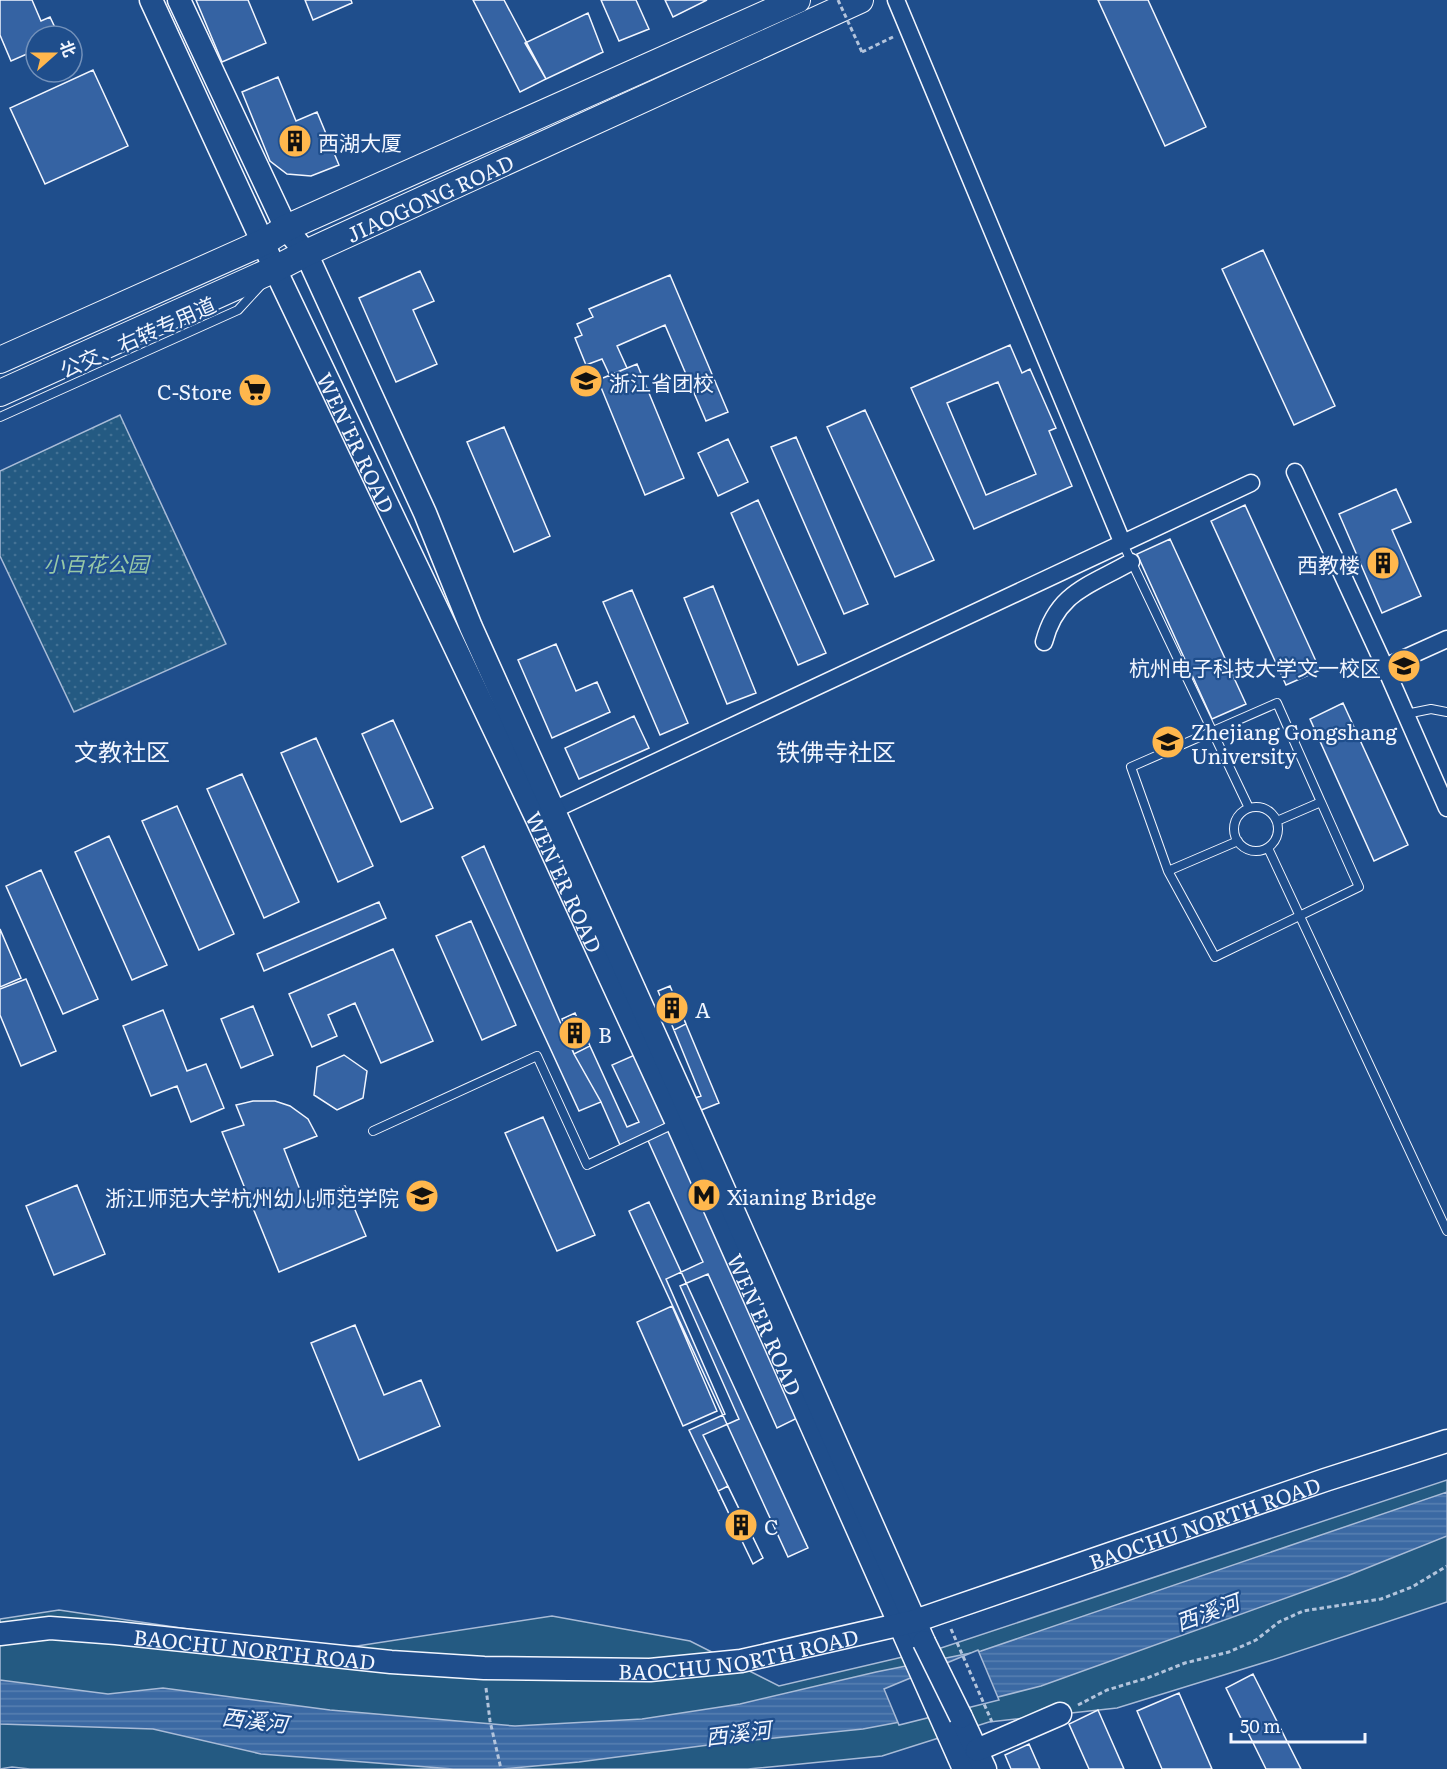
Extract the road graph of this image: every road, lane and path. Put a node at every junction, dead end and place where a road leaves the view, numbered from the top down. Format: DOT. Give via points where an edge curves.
graph roads {
  1 [pos="151,0"];
  2 [pos="179,0"];
  3 [pos="797,0"];
  4 [pos="838,0"];
  5 [pos="860,0"];
  6 [pos="896,0"];
  7 [pos="909,30"];
  8 [pos="286,228"];
  9 [pos="264,242"];
  10 [pos="306,253"];
  11 [pos="275,269"];
  12 [pos="0,360"];
  13 [pos="0,393"];
  14 [pos="0,417"];
  15 [pos="1295,472"];
  16 [pos="1251,483"];
  17 [pos="1123,544"];
  18 [pos="1131,562"];
  19 [pos="1447,639"];
  20 [pos="1044,642"];
  21 [pos="1385,667"];
  22 [pos="1447,712"];
  23 [pos="1406,714"];
  24 [pos="1212,731"];
  25 [pos="1445,797"];
  26 [pos="1321,802"];
  27 [pos="1250,808"];
  28 [pos="545,814"];
  29 [pos="1277,821"];
  30 [pos="1238,841"];
  31 [pos="1268,848"];
  32 [pos="1168,871"];
  33 [pos="1300,916"];
  34 [pos="677,1123"];
  35 [pos="373,1131"];
  36 [pos="1447,1231"];
  37 [pos="1447,1441"];
  38 [pos="1447,1566"];
  39 [pos="944,1611"];
  40 [pos="0,1634"];
  41 [pos="912,1635"];
  42 [pos="484,1668"];
  43 [pos="1060,1714"];
  44 [pos="952,1719"];
  45 [pos="993,1726"];
  46 [pos="981,1760"];
  47 [pos="501,1769"];
  48 [pos="964,1769"];
  1 -- 9 [label="main road, WEN'ER ROAD"];
  2 -- 8 [label="main road, WEN'ER ROAD"];
  3 -- 8 [label="main road, JIAOGONG ROAD"];
  4 -- 7 [label="path, bridge" via="862,52"];
  5 -- 10 [label="main road, JIAOGONG ROAD"];
  6 -- 7 [label="street"];
  7 -- 17 [label="street"];
  8 -- 9 [label="main road, JIAOGONG ROAD"];
  8 -- 10 [label="main road, WEN'ER ROAD"];
  9 -- 11 [label="main road, WEN'ER ROAD"];
  9 -- 12 [label="main road, JIAOGONG ROAD"];
  10 -- 11 [label="main road, JIAOGONG ROAD"];
  10 -- 28 [label="main road, WEN'ER ROAD" via="425,513"];
  11 -- 13 [label="main road, JIAOGONG ROAD"];
  11 -- 14 [label="lane, 公交、右转专用道" via="238,310"];
  11 -- 28 [label="main road, WEN'ER ROAD"];
  15 -- 21 [label="street"];
  16 -- 17 [label="street"];
  17 -- 18 [label="lane"];
  17 -- 28 [label="street"];
  18 -- 20 [label="street" via="1067,598 1055,613"];
  18 -- 24 [label="lane"];
  19 -- 21 [label="street"];
  21 -- 23 [label="street"];
  22 -- 23 [label="lane" via="1431,709"];
  23 -- 25 [label="street"];
  24 -- 26 [label="lane" via="1277,703"];
  24 -- 27 [label="lane"];
  24 -- 32 [label="lane" via="1131,767"];
  26 -- 29 [label="lane"];
  26 -- 33 [label="lane" via="1359,887"];
  27 -- 29 [label="lane" via="1269,811"];
  27 -- 30 [label="lane" via="1235,821"];
  28 -- 34 [label="main road, WEN'ER ROAD"];
  28 -- 41 [label="main road, WEN'ER ROAD" via="776,1306"];
  29 -- 31 [label="lane" via="1277,836"];
  30 -- 31 [label="lane" via="1248,850"];
  30 -- 32 [label="lane"];
  31 -- 33 [label="lane"];
  32 -- 33 [label="lane" via="1215,957"];
  33 -- 36 [label="lane"];
  34 -- 35 [label="lane" via="587,1165 537,1056"];
  34 -- 41 [label="main road, WEN'ER ROAD"];
  37 -- 39 [label="main road, BAOCHU NORTH ROAD"];
  38 -- 43 [label="path" via="1412,1587 1381,1599 1303,1611 1229,1652 1185,1662 1107,1690"];
  39 -- 41 [label="main road, BAOCHU NORTH ROAD"];
  39 -- 45 [label="path"];
  40 -- 42 [label="main road, BAOCHU NORTH ROAD" via="50,1628"];
  41 -- 42 [label="main road, BAOCHU NORTH ROAD" via="741,1661 650,1670"];
  41 -- 44 [label="main road, WEN'ER ROAD, bridge"];
  42 -- 47 [label="path"];
  43 -- 46 [label="main road"];
  44 -- 46 [label="main road, WEN'ER ROAD"];
  44 -- 48 [label="main road, WEN'ER ROAD"];
}
